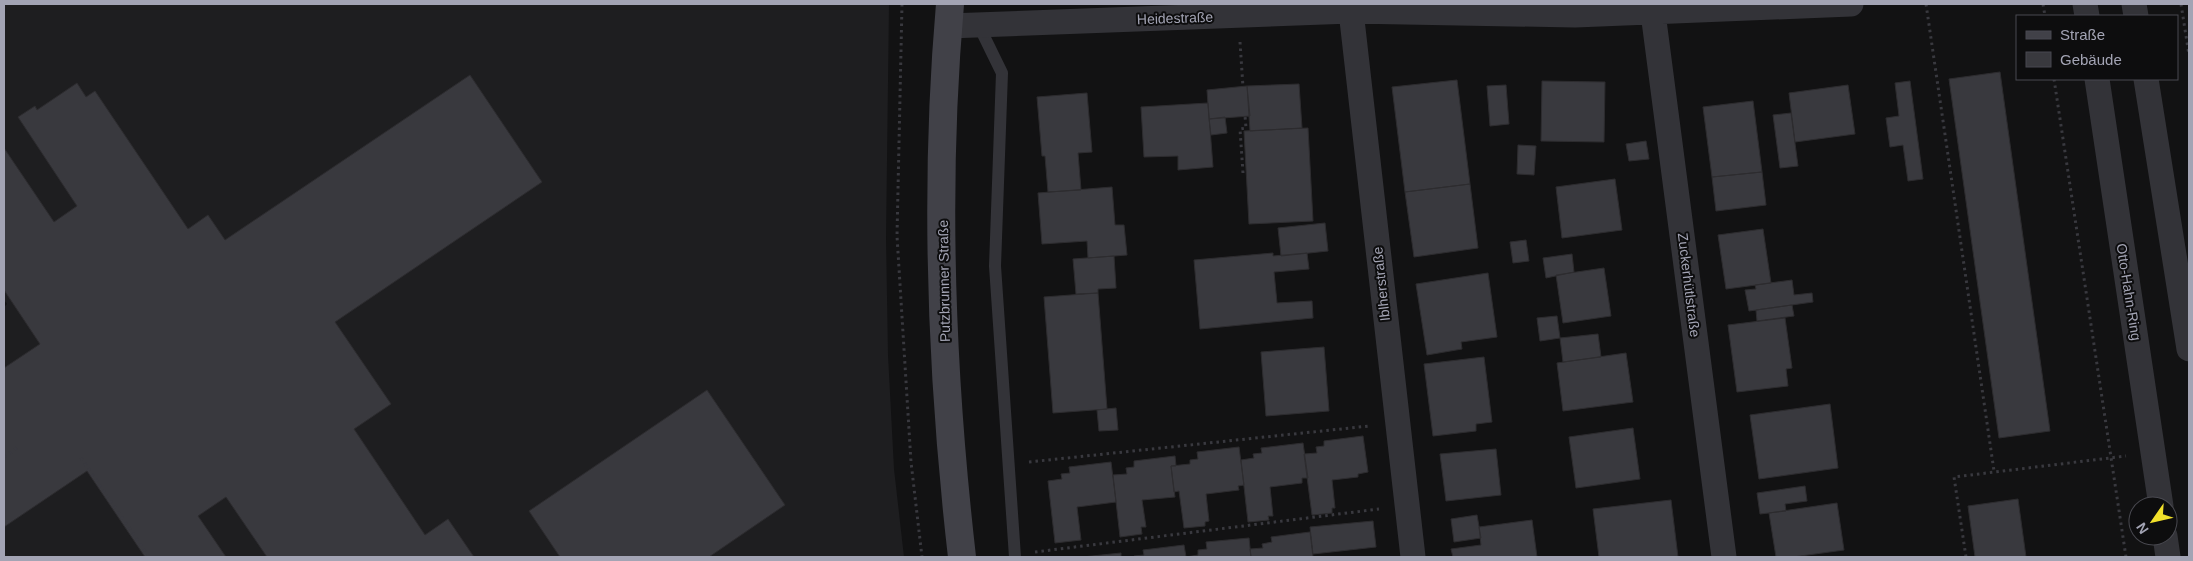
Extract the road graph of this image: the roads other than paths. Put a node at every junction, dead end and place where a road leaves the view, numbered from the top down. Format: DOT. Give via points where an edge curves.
graph roads {
  1 [pos="1851,4"];
  2 [pos="1351,11"];
  3 [pos="1653,13"];
  4 [pos="949,15"];
  5 [pos="979,26"];
  6 [pos="2097,80"];
  7 [pos="2146,80"];
  8 [pos="2189,349"];
  9 [pos="2160,496"];
  10 [pos="1014,556"];
  11 [pos="962,557"];
  12 [pos="1413,557"];
  13 [pos="1724,557"];
  1 -- 3 [label="street, Heidestraße"];
  2 -- 3 [label="street, Heidestraße" via="1575,15"];
  2 -- 5 [label="street, Heidestraße"];
  2 -- 12 [label="street, Iblherstraße"];
  3 -- 13 [label="street, Zuckerhütlstraße"];
  4 -- 5 [label="street, Heidestraße"];
  4 -- 11 [label="main road, Putzbrunner Straße" via="943,127 942,268 946,368"];
  5 -- 10 [label="lane" via="1002,73 996,266"];
  6 -- 9 [label="street, Otto-Hahn-Ring"];
  7 -- 8 [label="street"];
}
